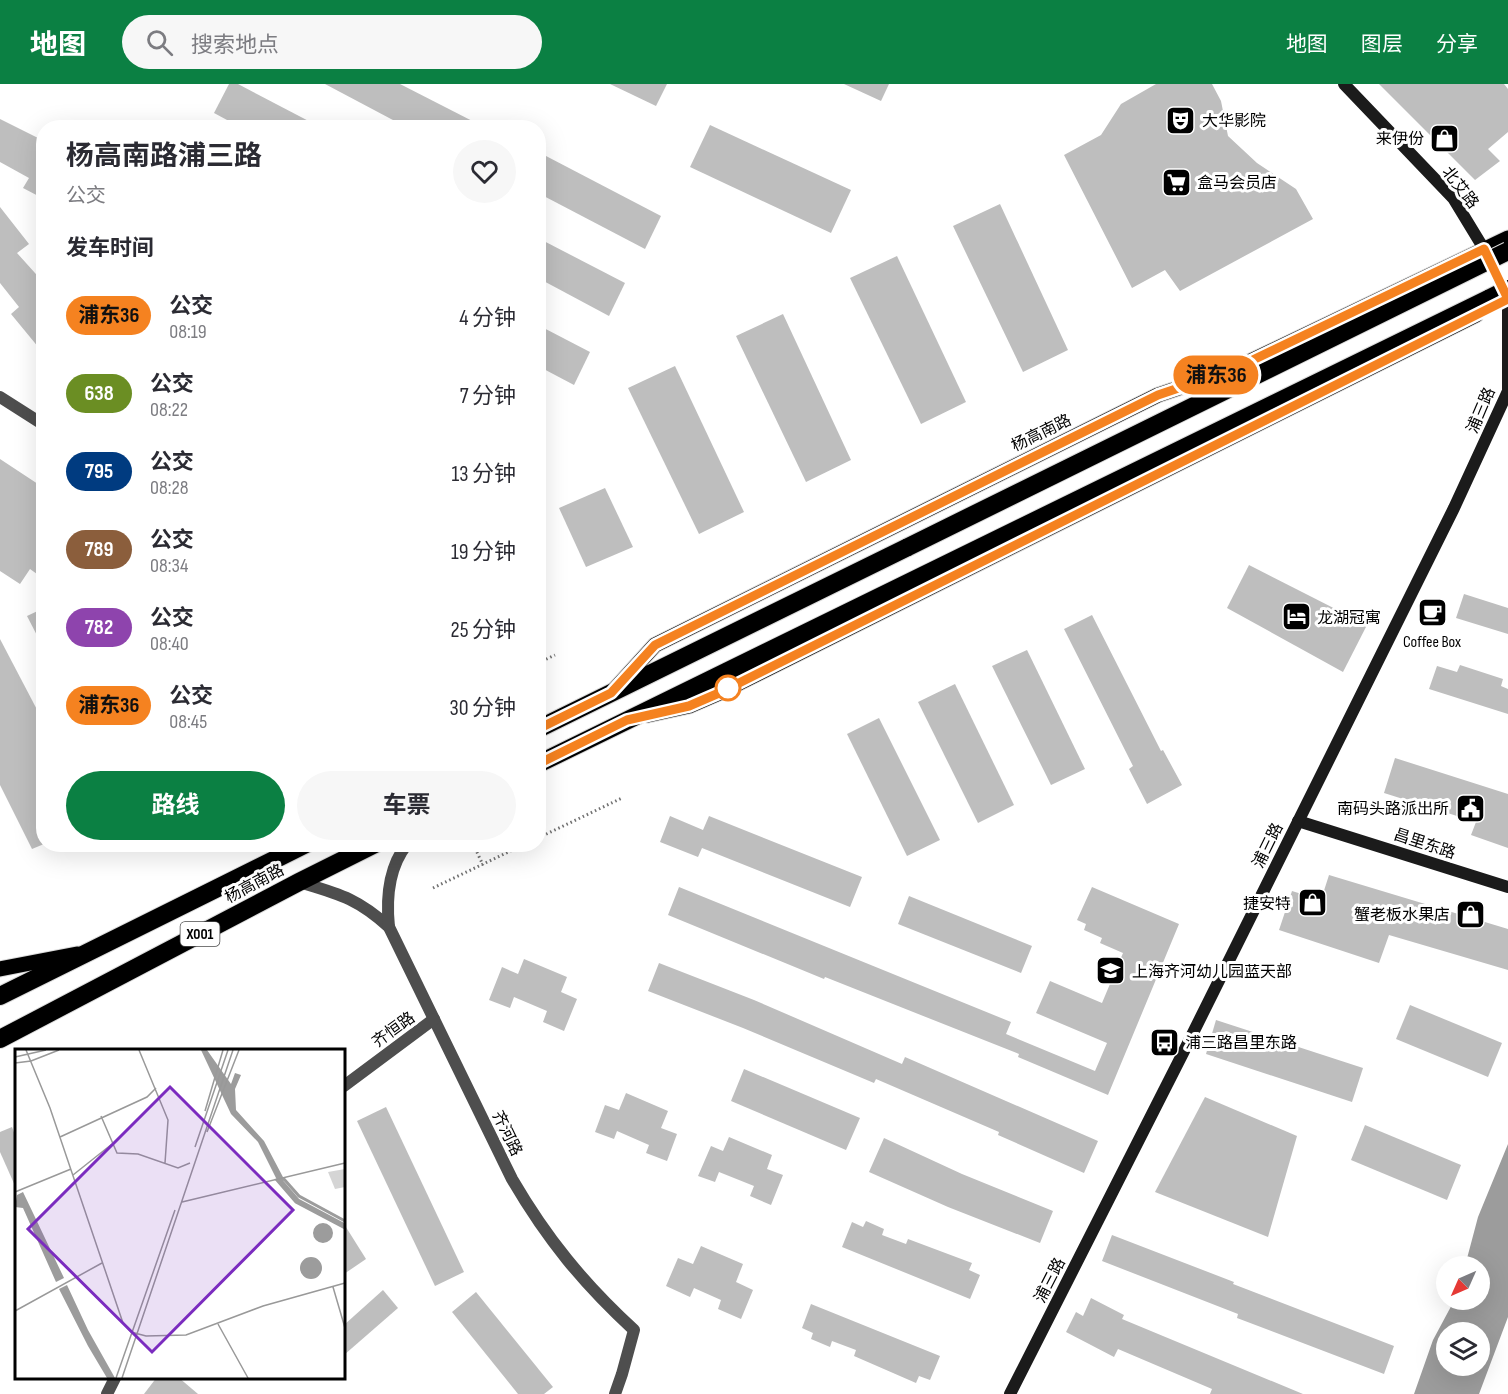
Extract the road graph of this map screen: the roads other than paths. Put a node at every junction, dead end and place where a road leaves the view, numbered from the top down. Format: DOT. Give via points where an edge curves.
graph roads {
  1 [pos="1344,84"];
  2 [pos="1508,238"];
  3 [pos="1484,249"];
  4 [pos="1508,251"];
  5 [pos="1508,289"];
  6 [pos="1508,299"];
  7 [pos="0,397"];
  8 [pos="36,420"];
  9 [pos="611,693"];
  10 [pos="627,720"];
  11 [pos="546,721"];
  12 [pos="546,760"];
  13 [pos="1298,820"];
  14 [pos="290,852"];
  15 [pos="359,852"];
  16 [pos="403,852"];
  17 [pos="299,882"];
  18 [pos="1508,887"];
  19 [pos="388,927"];
  20 [pos="92,951"];
  21 [pos="0,969"];
  22 [pos="0,996"];
  23 [pos="434,1019"];
  24 [pos="27,1027"];
  25 [pos="0,1039"];
  26 [pos="0,1046"];
  27 [pos="345,1085"];
  28 [pos="114,1380"];
  29 [pos="107,1394"];
  30 [pos="122,1394"];
  31 [pos="615,1394"];
  32 [pos="1010,1394"];
  1 -- 3 [label="street, 北艾路" via="1453,198"];
  2 -- 3 [label="main road, 杨高南路"];
  3 -- 6 [label="street, 北艾路"];
  3 -- 9 [label="main road, 杨高南路" via="1232,370 1158,395 655,645"];
  4 -- 9 [label="highway, 杨高南路, bridge"];
  5 -- 10 [label="highway, bridge"];
  6 -- 10 [label="main road" via="719,693 689,706"];
  6 -- 13 [label="street, 浦三路" via="1508,390 1454,508"];
  7 -- 8 [label="street"];
  9 -- 11 [label="highway, 杨高南路"];
  10 -- 12 [label="highway"];
  13 -- 18 [label="street, 昌里东路"];
  13 -- 32 [label="street, 浦三路"];
  14 -- 20 [label="highway, 杨高南路 / X001"];
  15 -- 17 [label="highway, 杨高南路 / X001"];
  16 -- 19 [label="street, 齐河路" via="389,884"];
  17 -- 19 [label="street, 齐河路" via="358,902"];
  17 -- 24 [label="highway, 杨高南路 / X001"];
  19 -- 23 [label="street, 齐河路"];
  20 -- 21 [label="main road, 杨高南路 / X001"];
  20 -- 22 [label="highway, 杨高南路 / X001"];
  23 -- 27 [label="street, 齐恒路"];
  23 -- 31 [label="street, 齐河路" via="528,1206 569,1264 634,1330"];
  24 -- 25 [label="highway, 杨高南路 / X001"];
  24 -- 26 [label="main road, 杨高南路 / X001"];
  28 -- 29 [label="street"];
  28 -- 30 [label="street"];
}
